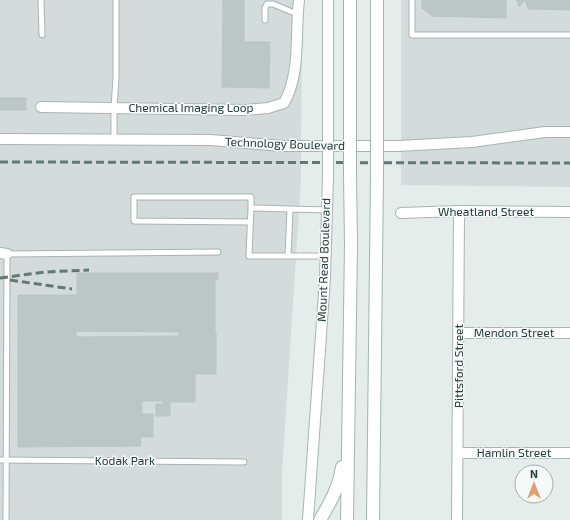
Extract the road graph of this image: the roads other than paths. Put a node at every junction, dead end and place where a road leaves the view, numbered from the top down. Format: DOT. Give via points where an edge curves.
graph roads {
  1 [pos="41,0"];
  2 [pos="116,0"];
  3 [pos="298,0"];
  4 [pos="328,0"];
  5 [pos="350,0"];
  6 [pos="377,0"];
  7 [pos="412,0"];
  8 [pos="297,14"];
  9 [pos="265,20"];
  10 [pos="42,35"];
  11 [pos="570,35"];
  12 [pos="40,107"];
  13 [pos="114,108"];
  14 [pos="570,132"];
  15 [pos="0,139"];
  16 [pos="114,140"];
  17 [pos="251,208"];
  18 [pos="290,209"];
  19 [pos="327,210"];
  20 [pos="459,211"];
  21 [pos="570,212"];
  22 [pos="401,213"];
  23 [pos="250,222"];
  24 [pos="218,252"];
  25 [pos="4,253"];
  26 [pos="288,256"];
  27 [pos="326,256"];
  28 [pos="459,333"];
  29 [pos="570,333"];
  30 [pos="347,432"];
  31 [pos="458,453"];
  32 [pos="570,453"];
  33 [pos="0,460"];
  34 [pos="6,460"];
  35 [pos="244,462"];
  36 [pos="6,520"];
  37 [pos="308,520"];
  38 [pos="320,520"];
  39 [pos="347,520"];
  40 [pos="373,520"];
  41 [pos="457,520"];
  1 -- 10 [label="lane"];
  2 -- 13 [label="lane"];
  3 -- 8 [label="street, Chemical Imaging Loop"];
  4 -- 19 [label="street, Mount Read Boulevard, bridge"];
  5 -- 30 [label="main road, Mount Read Boulevard, bridge" via="351,244"];
  6 -- 40 [label="main road, bridge"];
  7 -- 11 [label="lane" via="412,35"];
  8 -- 9 [label="lane" via="267,4"];
  8 -- 13 [label="street, Chemical Imaging Loop" via="297,49 290,93 284,103 268,108 245,110"];
  12 -- 13 [label="street, Chemical Imaging Loop"];
  13 -- 16 [label="lane"];
  14 -- 16 [label="street, Technology Boulevard" via="545,132 472,142 398,146 282,146 211,140"];
  15 -- 16 [label="street, Technology Boulevard"];
  17 -- 18 [label="lane"];
  17 -- 23 [label="lane"];
  17 -- 23 [label="lane" via="251,197 134,197 134,221"];
  18 -- 19 [label="lane"];
  18 -- 26 [label="lane"];
  19 -- 27 [label="street, Mount Read Boulevard"];
  20 -- 21 [label="street, Wheatland Street"];
  20 -- 22 [label="street, Wheatland Street"];
  20 -- 28 [label="street, Pittsford Street"];
  23 -- 26 [label="lane" via="249,256"];
  24 -- 25 [label="lane"];
  25 -- 34 [label="lane"];
  26 -- 27 [label="lane"];
  27 -- 37 [label="street, Mount Read Boulevard"];
  28 -- 29 [label="street, Mendon Street"];
  28 -- 31 [label="street, Pittsford Street"];
  30 -- 38 [label="main road" via="340,480"];
  30 -- 39 [label="main road, Mount Read Boulevard"];
  31 -- 32 [label="street, Hamlin Street"];
  31 -- 41 [label="street, Pittsford Street"];
  33 -- 34 [label="lane, Kodak Park"];
  34 -- 35 [label="lane, Kodak Park"];
  34 -- 36 [label="lane"];
}
